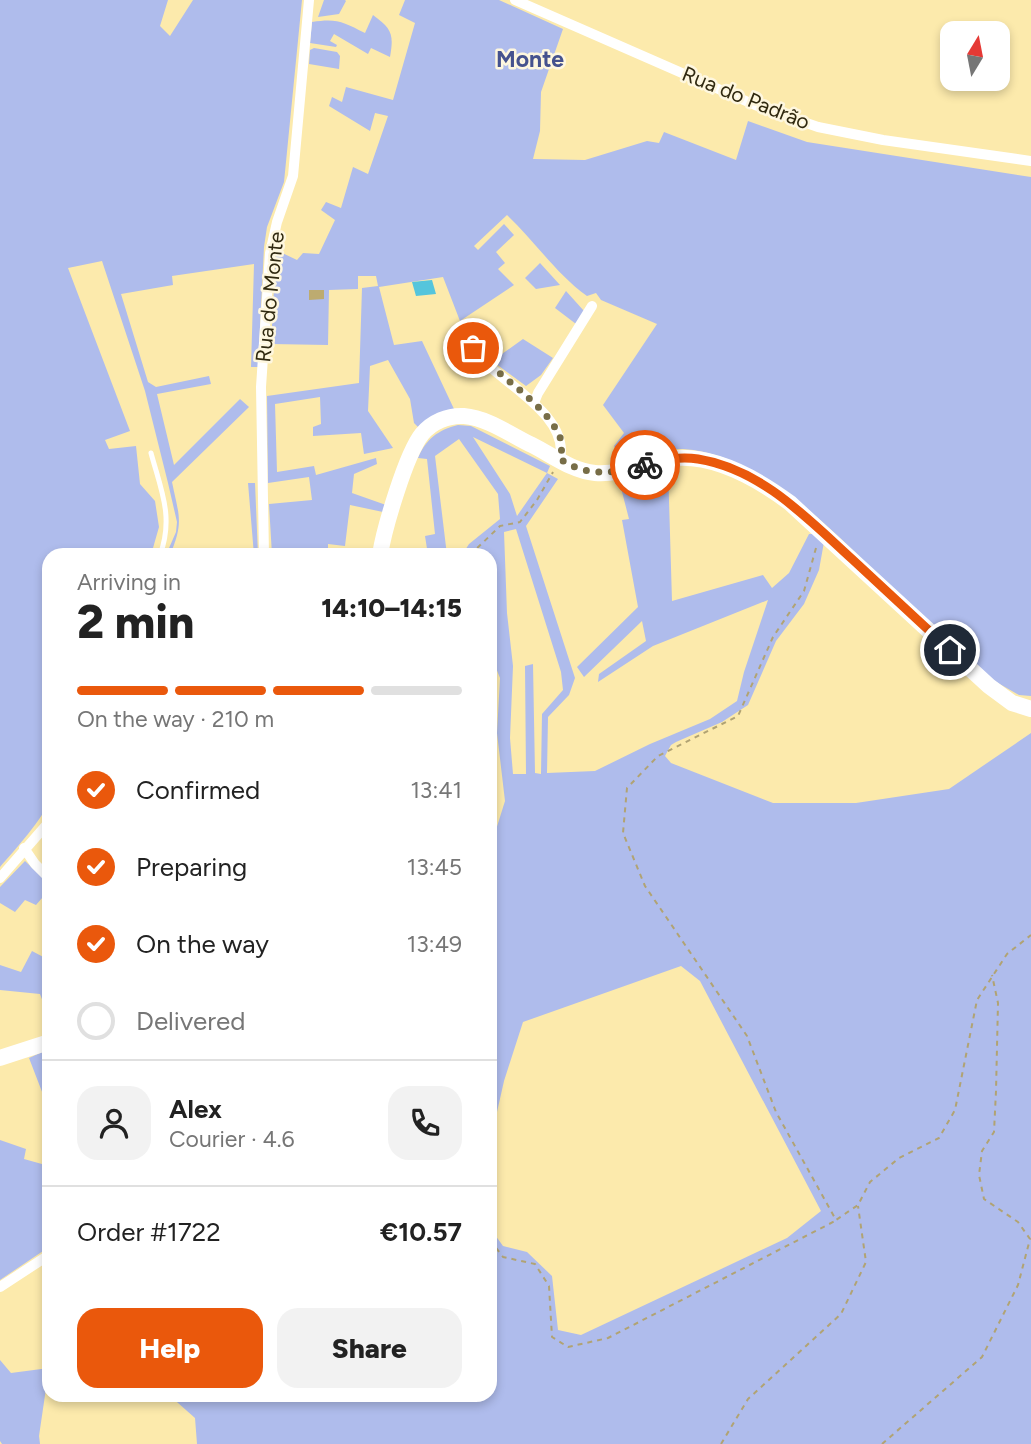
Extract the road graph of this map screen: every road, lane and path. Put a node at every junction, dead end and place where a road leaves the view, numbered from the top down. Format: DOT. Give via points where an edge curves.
graph roads {
  1 [pos="309,0"];
  2 [pos="515,0"];
  3 [pos="1031,161"];
  4 [pos="592,306"];
  5 [pos="458,331"];
  6 [pos="534,403"];
  7 [pos="151,453"];
  8 [pos="560,459"];
  9 [pos="823,532"];
  10 [pos="163,548"];
  11 [pos="264,548"];
  12 [pos="381,548"];
  13 [pos="477,548"];
  14 [pos="1031,709"];
  15 [pos="42,829"];
  16 [pos="24,848"];
  17 [pos="42,871"];
  18 [pos="0,878"];
  19 [pos="1031,935"];
  20 [pos="992,974"];
  21 [pos="42,1044"];
  22 [pos="0,1058"];
  23 [pos="858,1205"];
  24 [pos="836,1220"];
  25 [pos="497,1249"];
  26 [pos="42,1260"];
  27 [pos="0,1287"];
  28 [pos="720,1444"];
  29 [pos="882,1444"];
  1 -- 11 [label="street, Rua do Monte" via="293,176 270,253 261,387"];
  2 -- 3 [label="street, Rua do Padrão" via="807,124"];
  4 -- 6 [label="street"];
  5 -- 6 [label="street" via="487,364"];
  6 -- 8 [label="street" via="558,432"];
  7 -- 10 [label="lane" via="167,512"];
  8 -- 9 [label="main road" via="571,467 600,474 674,458 708,461 771,489"];
  8 -- 12 [label="main road" via="475,418 440,420 422,434 412,450"];
  8 -- 13 [label="path" via="520,522 500,526"];
  9 -- 14 [label="main road" via="989,687 1012,703"];
  9 -- 24 [label="path" via="804,591 773,638 738,716 650,764 627,788 623,833 645,886 747,1035 776,1112"];
  15 -- 16 [label="street"];
  16 -- 17 [label="street"];
  16 -- 18 [label="street"];
  19 -- 20 [label="path" via="1007,954"];
  20 -- 23 [label="path" via="976,1000 955,1110 939,1138 899,1158 870,1182"];
  20 -- 29 [label="path" via="998,1003 994,1132 982,1151 979,1175 984,1199 1018,1222 1030,1239 1018,1285 982,1357"];
  21 -- 22 [label="main road"];
  23 -- 24 [label="path"];
  23 -- 28 [label="path" via="866,1262 841,1314 748,1399"];
  24 -- 25 [label="path" via="608,1338 568,1347 552,1337 549,1286 535,1264 503,1257"];
  26 -- 27 [label="street"];
}
